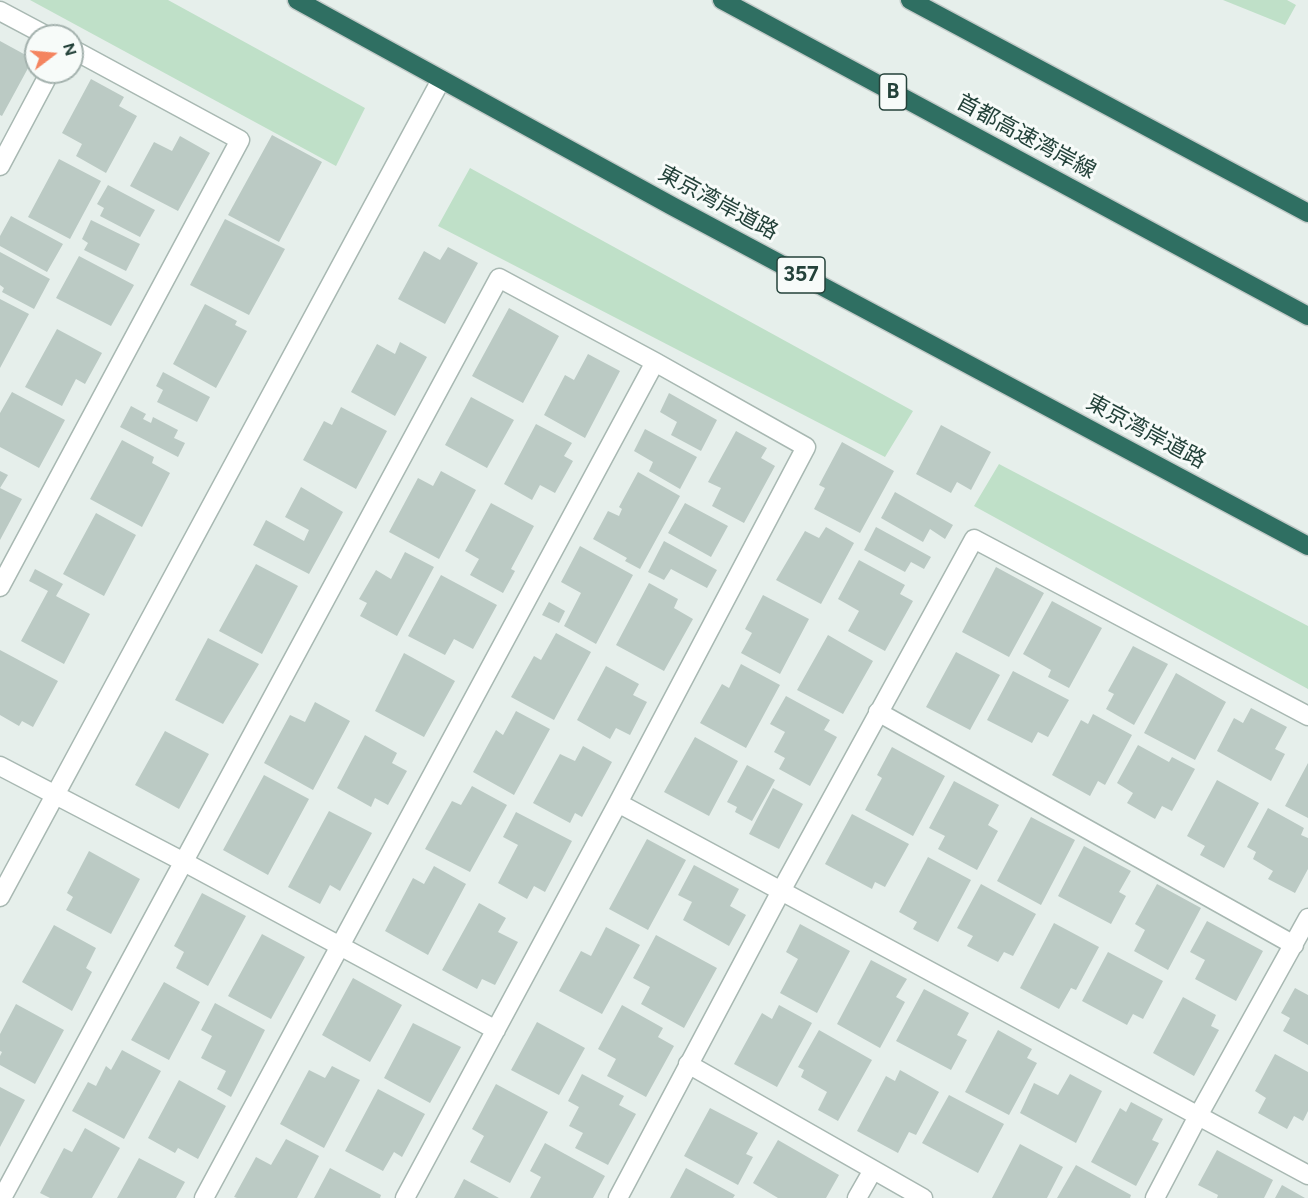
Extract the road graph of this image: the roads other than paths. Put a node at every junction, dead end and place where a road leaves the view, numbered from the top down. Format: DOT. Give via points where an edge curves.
graph roads {
  1 [pos="297,0"];
  2 [pos="722,0"];
  3 [pos="910,0"];
  4 [pos="0,11"];
  5 [pos="24,24"];
  6 [pos="84,56"];
  7 [pos="441,80"];
  8 [pos="44,84"];
  9 [pos="0,166"];
  10 [pos="1308,213"];
  11 [pos="1308,316"];
  12 [pos="655,362"];
  13 [pos="1308,546"];
  14 [pos="0,587"];
  15 [pos="878,712"];
  16 [pos="1308,716"];
  17 [pos="0,766"];
  18 [pos="56,794"];
  19 [pos="618,803"];
  20 [pos="184,862"];
  21 [pos="781,891"];
  22 [pos="0,897"];
  23 [pos="1308,918"];
  24 [pos="339,945"];
  25 [pos="1294,945"];
  26 [pos="496,1030"];
  27 [pos="688,1064"];
  28 [pos="1198,1116"];
  29 [pos="873,1170"];
  30 [pos="1308,1175"];
  31 [pos="2,1198"];
  32 [pos="204,1198"];
  33 [pos="405,1198"];
  34 [pos="618,1198"];
  35 [pos="857,1198"];
  36 [pos="923,1198"];
  37 [pos="1155,1198"];
  1 -- 7 [label="highway, 東京湾岸道路 / 357"];
  2 -- 11 [label="highway, 首都高速湾岸線 / B"];
  3 -- 10 [label="highway"];
  4 -- 5 [label="street"];
  6 -- 14 [label="street" via="240,140"];
  7 -- 13 [label="highway, 東京湾岸道路 / 357"];
  7 -- 18 [label="street"];
  8 -- 9 [label="street"];
  12 -- 19 [label="street" via="806,447"];
  12 -- 20 [label="street" via="499,278"];
  12 -- 24 [label="street"];
  15 -- 16 [label="street" via="974,538"];
  15 -- 21 [label="street"];
  15 -- 25 [label="street"];
  17 -- 18 [label="street"];
  18 -- 20 [label="street"];
  18 -- 22 [label="street"];
  19 -- 21 [label="street"];
  19 -- 26 [label="street"];
  20 -- 24 [label="street"];
  20 -- 31 [label="street"];
  21 -- 27 [label="street"];
  21 -- 28 [label="street"];
  23 -- 25 [label="street"];
  24 -- 26 [label="street"];
  24 -- 32 [label="street"];
  25 -- 28 [label="street"];
  26 -- 33 [label="street"];
  27 -- 29 [label="street"];
  27 -- 34 [label="street"];
  28 -- 30 [label="street"];
  28 -- 37 [label="street"];
  29 -- 35 [label="street"];
  29 -- 36 [label="street"];
}
